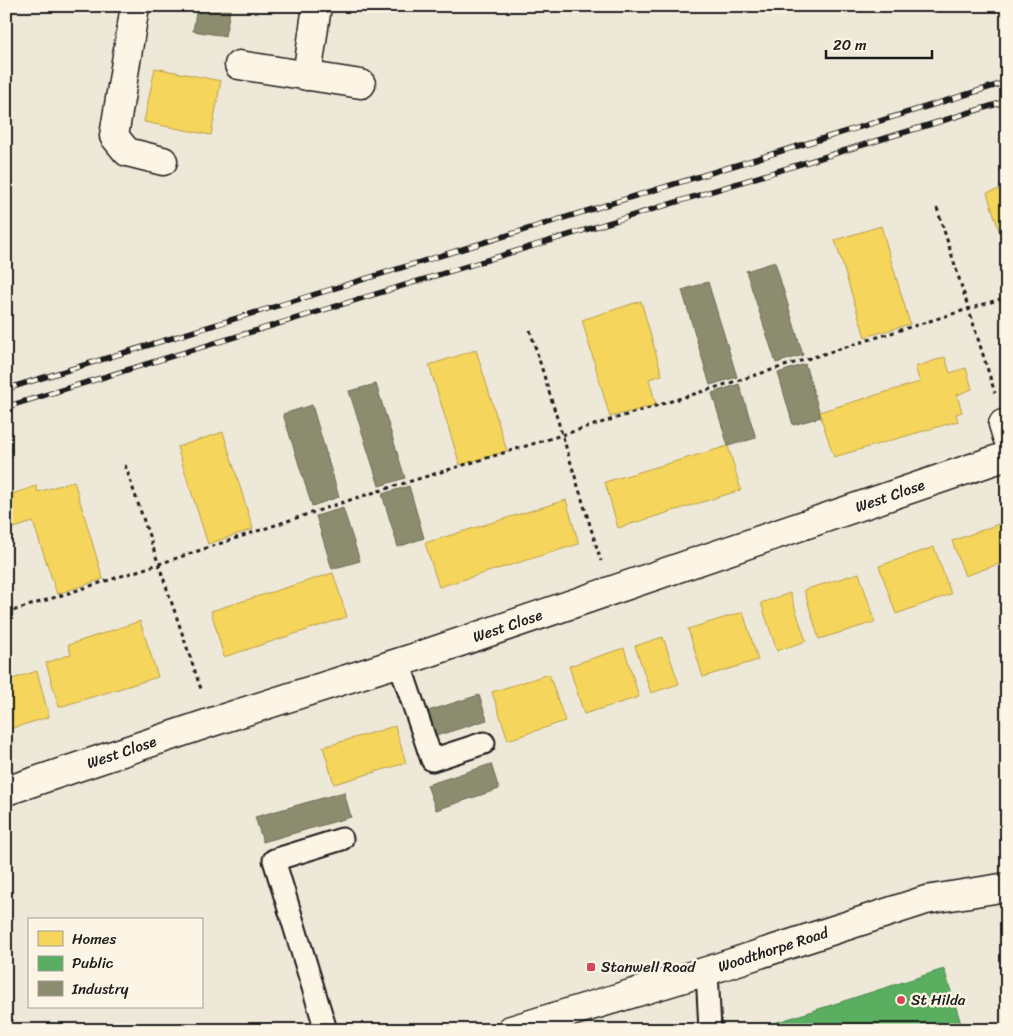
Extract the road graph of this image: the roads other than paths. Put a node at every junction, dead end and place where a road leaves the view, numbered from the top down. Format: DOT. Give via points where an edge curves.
graph roads {
  1 [pos="135,6"];
  2 [pos="317,6"];
  3 [pos="239,65"];
  4 [pos="306,76"];
  5 [pos="361,84"];
  6 [pos="163,161"];
  7 [pos="1007,456"];
  8 [pos="399,662"];
  9 [pos="484,743"];
  10 [pos="6,791"];
  11 [pos="342,839"];
  12 [pos="1007,887"];
  13 [pos="707,971"];
  14 [pos="326,1030"];
  15 [pos="511,1030"];
  16 [pos="710,1030"];
  1 -- 6 [label="street" via="114,136 127,152"];
  2 -- 4 [label="street"];
  3 -- 4 [label="street"];
  4 -- 5 [label="street"];
  7 -- 8 [label="street, West Close"];
  8 -- 9 [label="lane" via="432,760"];
  8 -- 10 [label="street, West Close"];
  11 -- 14 [label="lane" via="274,860"];
  12 -- 13 [label="street, Woodthorpe Road" via="926,900"];
  13 -- 15 [label="street, Woodthorpe Road"];
  13 -- 16 [label="lane"];
}
